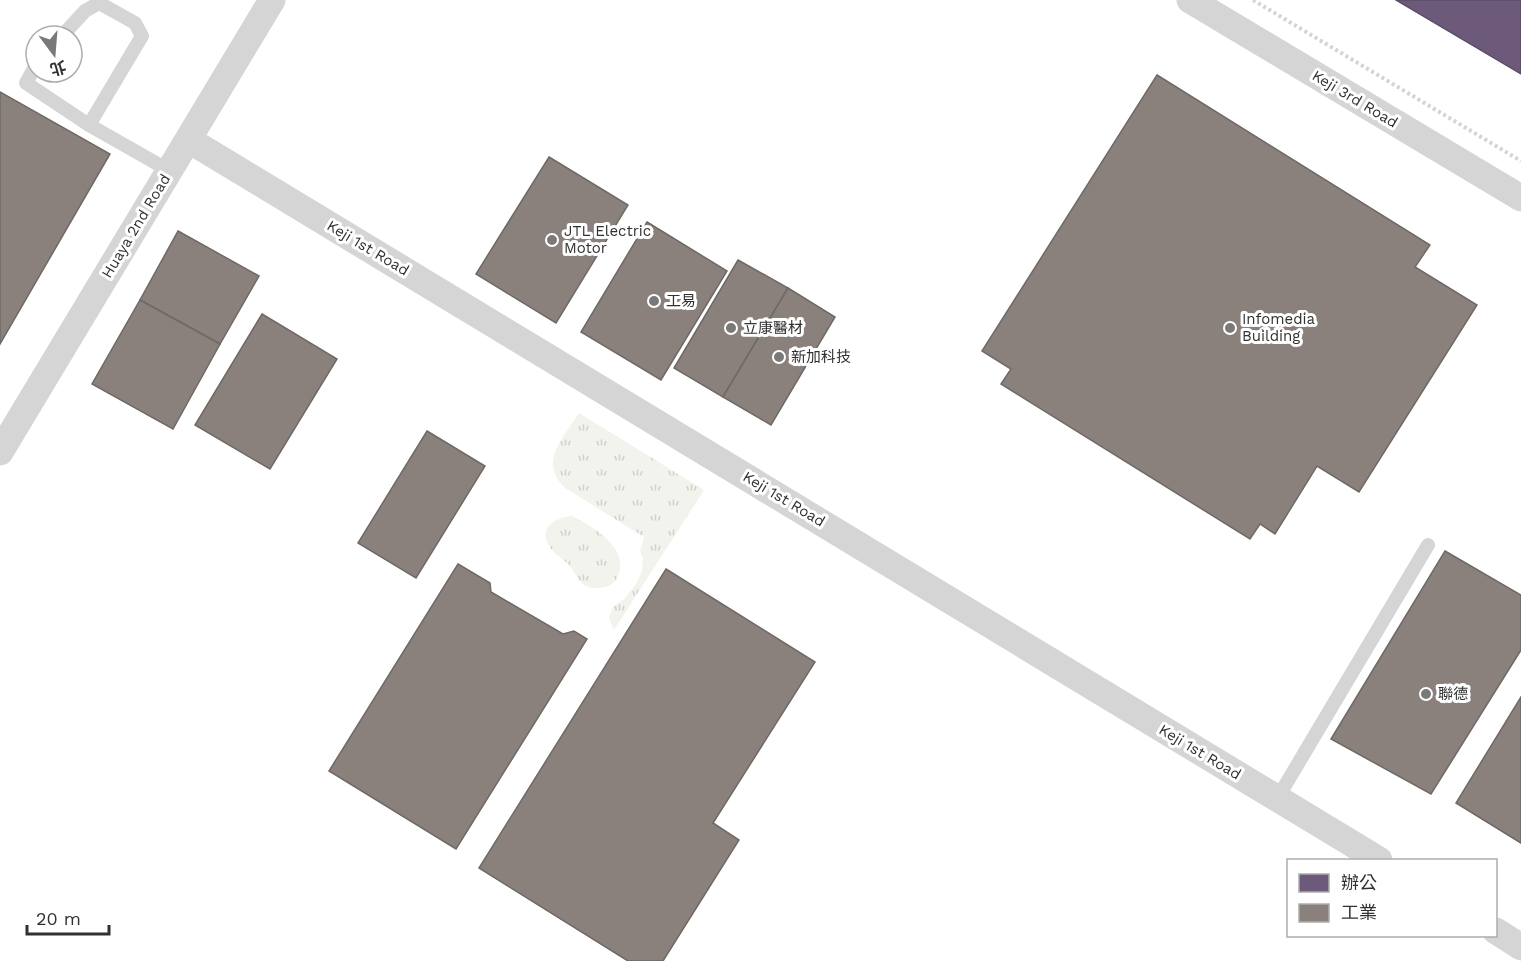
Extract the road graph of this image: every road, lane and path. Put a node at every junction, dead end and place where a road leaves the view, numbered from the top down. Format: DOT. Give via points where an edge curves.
graph roads {
  1 [pos="272,0"];
  2 [pos="1190,0"];
  3 [pos="1253,0"];
  4 [pos="73,24"];
  5 [pos="28,84"];
  6 [pos="89,125"];
  7 [pos="189,140"];
  8 [pos="1521,161"];
  9 [pos="170,171"];
  10 [pos="1521,198"];
  11 [pos="0,453"];
  12 [pos="1428,545"];
  13 [pos="1277,799"];
  14 [pos="1376,859"];
  15 [pos="1497,933"];
  16 [pos="1521,947"];
  1 -- 7 [label="street, Huaya 2nd Road"];
  2 -- 10 [label="street, Keji 3rd Road"];
  3 -- 8 [label="path"];
  4 -- 6 [label="lane" via="99,3 135,23 142,36"];
  5 -- 6 [label="lane"];
  6 -- 9 [label="lane"];
  7 -- 9 [label="street, Huaya 2nd Road"];
  7 -- 13 [label="street, Keji 1st Road"];
  9 -- 11 [label="street, Huaya 2nd Road"];
  12 -- 13 [label="lane"];
  13 -- 14 [label="street, Keji 1st Road"];
  15 -- 16 [label="street"];
}
